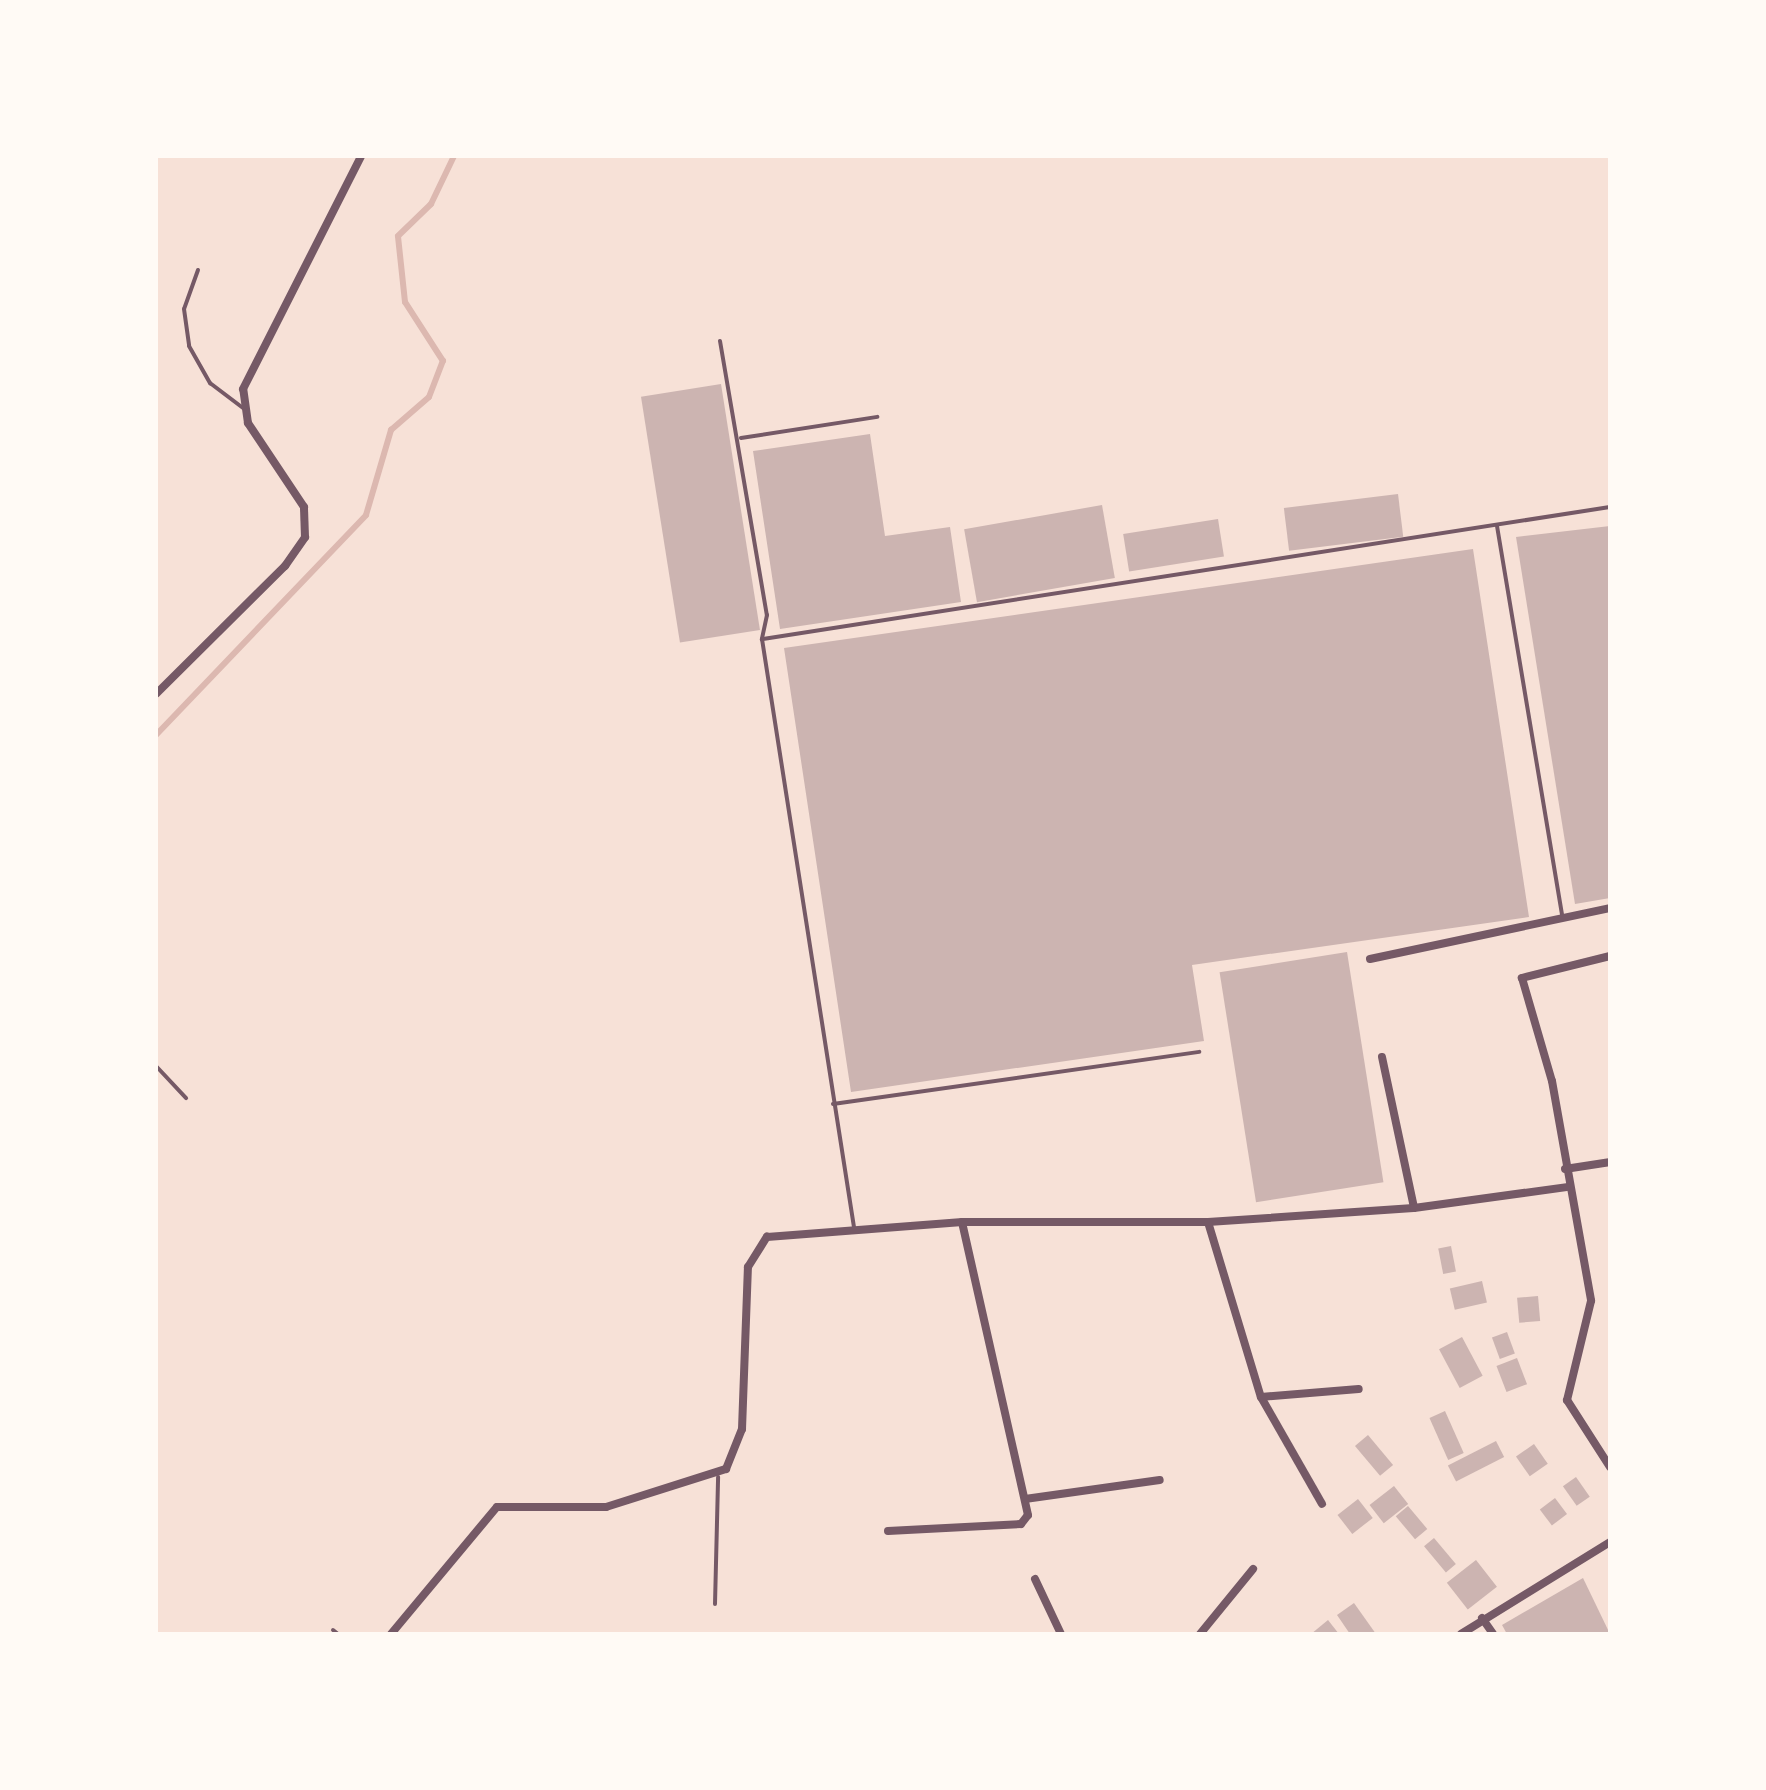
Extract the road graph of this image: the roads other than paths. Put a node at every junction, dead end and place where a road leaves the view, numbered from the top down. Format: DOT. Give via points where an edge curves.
graph roads {
  1 [pos="361,156"];
  2 [pos="198,270"];
  3 [pos="720,341"];
  4 [pos="243,408"];
  5 [pos="877,417"];
  6 [pos="740,438"];
  7 [pos="1610,507"];
  8 [pos="1497,526"];
  9 [pos="762,639"];
  10 [pos="156,694"];
  11 [pos="1610,908"];
  12 [pos="1563,918"];
  13 [pos="1610,956"];
  14 [pos="1370,959"];
  15 [pos="1199,1052"];
  16 [pos="1382,1057"];
  17 [pos="156,1066"];
  18 [pos="186,1098"];
  19 [pos="833,1104"];
  20 [pos="1610,1162"];
  21 [pos="1565,1169"];
  22 [pos="1567,1187"];
  23 [pos="1414,1208"];
  24 [pos="962,1222"];
  25 [pos="1208,1222"];
  26 [pos="854,1227"];
  27 [pos="1359,1389"];
  28 [pos="1261,1397"];
  29 [pos="1610,1467"];
  30 [pos="718,1477"];
  31 [pos="1160,1480"];
  32 [pos="1025,1499"];
  33 [pos="1322,1504"];
  34 [pos="888,1531"];
  35 [pos="1610,1542"];
  36 [pos="1253,1569"];
  37 [pos="1035,1579"];
  38 [pos="715,1604"];
  39 [pos="1482,1618"];
  40 [pos="391,1634"];
  41 [pos="1061,1634"];
  42 [pos="1200,1634"];
  43 [pos="1461,1634"];
  44 [pos="1493,1634"];
  1 -- 4 [label="street" via="311,266 248,371"];
  2 -- 4 [label="lane" via="184,309 189,346 210,383"];
  3 -- 6 [label="lane"];
  4 -- 10 [label="street" via="304,507 305,537 285,566"];
  5 -- 6 [label="lane"];
  6 -- 9 [label="lane" via="767,615"];
  7 -- 8 [label="lane"];
  8 -- 9 [label="lane"];
  8 -- 12 [label="lane"];
  9 -- 19 [label="lane"];
  11 -- 12 [label="street"];
  12 -- 14 [label="street"];
  13 -- 21 [label="street" via="1522,978 1552,1081"];
  15 -- 19 [label="lane"];
  16 -- 23 [label="street"];
  17 -- 18 [label="lane"];
  19 -- 26 [label="lane"];
  20 -- 21 [label="street"];
  21 -- 22 [label="street"];
  22 -- 23 [label="street"];
  22 -- 29 [label="street" via="1592,1315 1567,1400"];
  23 -- 25 [label="street"];
  24 -- 25 [label="street"];
  24 -- 26 [label="street"];
  24 -- 32 [label="street"];
  25 -- 28 [label="street"];
  26 -- 30 [label="street" via="767,1237 752,1254 742,1429"];
  27 -- 28 [label="street"];
  28 -- 33 [label="street"];
  30 -- 38 [label="lane"];
  30 -- 40 [label="street" via="606,1507 497,1507"];
  31 -- 32 [label="street"];
  32 -- 34 [label="street" via="1021,1524"];
  35 -- 39 [label="street"];
  36 -- 42 [label="street"];
  37 -- 41 [label="street"];
  39 -- 43 [label="street"];
  39 -- 44 [label="street"];
}
